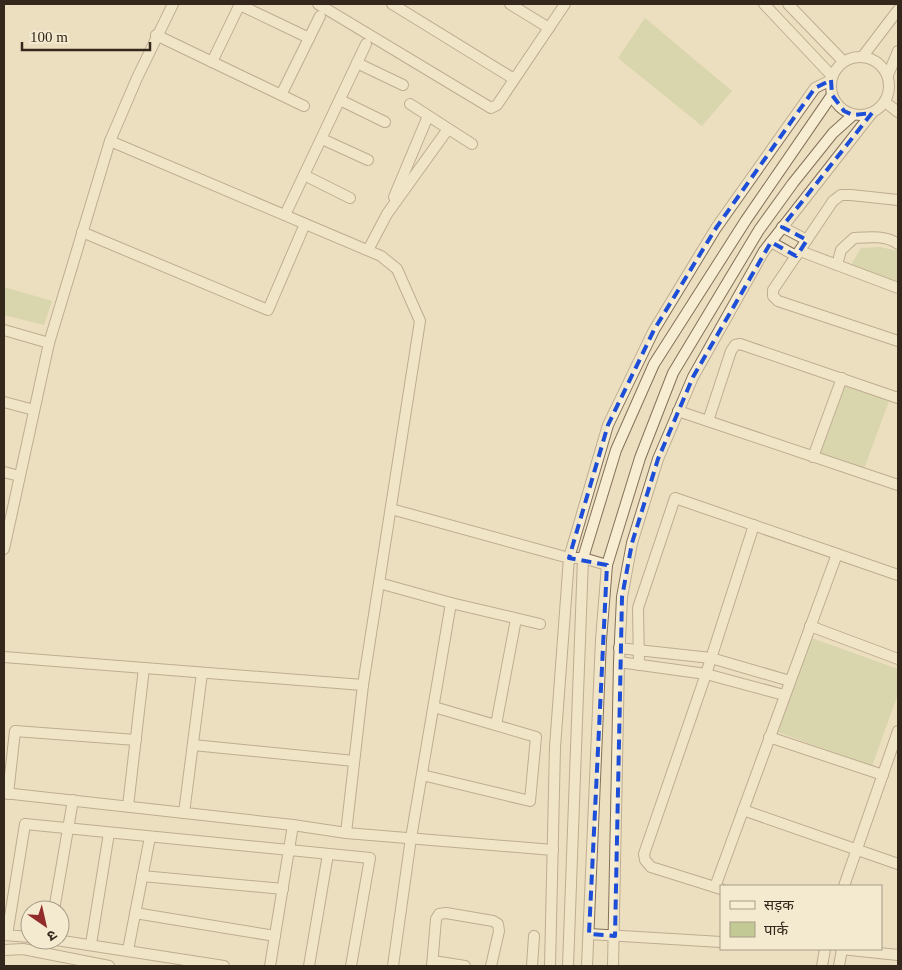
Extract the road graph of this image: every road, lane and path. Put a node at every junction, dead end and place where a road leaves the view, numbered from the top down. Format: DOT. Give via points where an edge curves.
graph roads {
  1 [pos="173,4"];
  2 [pos="318,4"];
  3 [pos="392,4"];
  4 [pos="510,4"];
  5 [pos="565,4"];
  6 [pos="764,4"];
  7 [pos="788,4"];
  8 [pos="240,5"];
  9 [pos="898,10"];
  10 [pos="320,16"];
  11 [pos="549,28"];
  12 [pos="156,36"];
  13 [pos="309,38"];
  14 [pos="366,44"];
  15 [pos="898,51"];
  16 [pos="863,56"];
  17 [pos="843,61"];
  18 [pos="212,62"];
  19 [pos="357,63"];
  20 [pos="832,78"];
  21 [pos="514,79"];
  22 [pos="892,80"];
  23 [pos="403,85"];
  24 [pos="281,95"];
  25 [pos="832,95"];
  26 [pos="340,100"];
  27 [pos="885,102"];
  28 [pos="410,104"];
  29 [pos="304,106"];
  30 [pos="898,112"];
  31 [pos="872,113"];
  32 [pos="853,115"];
  33 [pos="428,116"];
  34 [pos="385,122"];
  35 [pos="448,129"];
  36 [pos="322,138"];
  37 [pos="110,141"];
  38 [pos="472,144"];
  39 [pos="368,160"];
  40 [pos="304,175"];
  41 [pos="350,198"];
  42 [pos="898,200"];
  43 [pos="387,214"];
  44 [pos="285,216"];
  45 [pos="305,224"];
  46 [pos="782,228"];
  47 [pos="82,232"];
  48 [pos="807,240"];
  49 [pos="771,242"];
  50 [pos="898,244"];
  51 [pos="368,250"];
  52 [pos="798,253"];
  53 [pos="837,265"];
  54 [pos="898,288"];
  55 [pos="4,330"];
  56 [pos="898,341"];
  57 [pos="49,343"];
  58 [pos="842,378"];
  59 [pos="898,398"];
  60 [pos="4,402"];
  61 [pos="34,410"];
  62 [pos="678,411"];
  63 [pos="708,421"];
  64 [pos="813,456"];
  65 [pos="4,472"];
  66 [pos="19,476"];
  67 [pos="898,486"];
  68 [pos="391,509"];
  69 [pos="754,525"];
  70 [pos="4,550"];
  71 [pos="837,554"];
  72 [pos="569,558"];
  73 [pos="583,558"];
  74 [pos="607,564"];
  75 [pos="898,575"];
  76 [pos="379,583"];
  77 [pos="451,603"];
  78 [pos="516,618"];
  79 [pos="540,624"];
  80 [pos="810,626"];
  81 [pos="619,648"];
  82 [pos="638,650"];
  83 [pos="4,657"];
  84 [pos="711,658"];
  85 [pos="898,659"];
  86 [pos="619,662"];
  87 [pos="639,665"];
  88 [pos="144,668"];
  89 [pos="202,673"];
  90 [pos="706,674"];
  91 [pos="790,682"];
  92 [pos="363,685"];
  93 [pos="784,695"];
  94 [pos="434,707"];
  95 [pos="496,726"];
  96 [pos="898,731"];
  97 [pos="769,737"];
  98 [pos="136,740"];
  99 [pos="193,746"];
  100 [pos="354,761"];
  101 [pos="422,775"];
  102 [pos="883,775"];
  103 [pos="6,794"];
  104 [pos="73,800"];
  105 [pos="128,806"];
  106 [pos="743,810"];
  107 [pos="184,813"];
  108 [pos="293,825"];
  109 [pos="68,829"];
  110 [pos="109,833"];
  111 [pos="346,833"];
  112 [pos="150,837"];
  113 [pos="412,838"];
  114 [pos="856,849"];
  115 [pos="289,850"];
  116 [pos="553,850"];
  117 [pos="328,854"];
  118 [pos="898,864"];
  119 [pos="142,876"];
  120 [pos="844,885"];
  121 [pos="718,888"];
  122 [pos="283,889"];
  123 [pos="56,900"];
  124 [pos="135,913"];
  125 [pos="589,934"];
  126 [pos="5,935"];
  127 [pos="20,936"];
  128 [pos="275,936"];
  129 [pos="534,936"];
  130 [pos="615,936"];
  131 [pos="70,942"];
  132 [pos="720,942"];
  133 [pos="91,944"];
  134 [pos="4,950"];
  135 [pos="128,950"];
  136 [pos="825,950"];
  137 [pos="841,950"];
  138 [pos="850,950"];
  139 [pos="898,955"];
  140 [pos="588,961"];
  141 [pos="432,963"];
  142 [pos="109,966"];
  143 [pos="224,966"];
  144 [pos="270,966"];
  145 [pos="309,966"];
  146 [pos="351,966"];
  147 [pos="393,966"];
  148 [pos="465,966"];
  149 [pos="491,966"];
  150 [pos="532,966"];
  151 [pos="550,966"];
  152 [pos="568,966"];
  153 [pos="593,966"];
  154 [pos="613,966"];
  155 [pos="822,966"];
  156 [pos="839,966"];
  1 -- 12 [label="street"];
  2 -- 21 [label="street" via="491,108 497,105"];
  3 -- 21 [label="street"];
  4 -- 11 [label="street"];
  5 -- 11 [label="street"];
  6 -- 20 [label="street"];
  7 -- 17 [label="street"];
  8 -- 13 [label="street"];
  8 -- 18 [label="street"];
  9 -- 16 [label="street"];
  10 -- 13 [label="street"];
  11 -- 21 [label="street"];
  12 -- 18 [label="street"];
  12 -- 37 [label="street"];
  13 -- 24 [label="street"];
  14 -- 19 [label="street"];
  15 -- 22 [label="street"];
  16 -- 17 [label="street"];
  16 -- 22 [label="street" via="878,62"];
  17 -- 20 [label="street"];
  18 -- 24 [label="street"];
  19 -- 23 [label="street"];
  19 -- 26 [label="street"];
  20 -- 25 [label="street"];
  20 -- 72 [label="street" via="809,95 716,228 654,330 608,425"];
  22 -- 27 [label="street"];
  24 -- 29 [label="street"];
  25 -- 32 [label="street" via="836,104"];
  25 -- 73 [label="street" via="746,220 654,364 616,450"];
  26 -- 34 [label="street"];
  26 -- 36 [label="street"];
  27 -- 30 [label="street"];
  27 -- 31 [label="street"];
  28 -- 33 [label="street"];
  31 -- 32 [label="street"];
  31 -- 46 [label="street"];
  32 -- 74 [label="street" via="833,133 759,230 673,373 640,458"];
  33 -- 35 [label="street"];
  33 -- 43 [label="street"];
  35 -- 38 [label="street"];
  35 -- 43 [label="street"];
  36 -- 39 [label="street"];
  36 -- 40 [label="street"];
  37 -- 44 [label="street"];
  37 -- 47 [label="street"];
  40 -- 41 [label="street"];
  40 -- 44 [label="street"];
  42 -- 48 [label="street" via="841,195 833,200"];
  43 -- 51 [label="street"];
  44 -- 45 [label="street"];
  45 -- 47 [label="street" via="268,310"];
  45 -- 51 [label="street"];
  46 -- 48 [label="street"];
  46 -- 49 [label="street"];
  47 -- 57 [label="street"];
  48 -- 52 [label="street"];
  49 -- 52 [label="street"];
  49 -- 62 [label="street" via="693,377"];
  50 -- 53 [label="street" via="875,237 854,238 841,250"];
  51 -- 68 [label="street" via="381,256 396,270 420,321"];
  52 -- 53 [label="street"];
  52 -- 56 [label="street" via="773,290 778,301"];
  53 -- 54 [label="street"];
  55 -- 57 [label="street"];
  57 -- 61 [label="street"];
  58 -- 59 [label="street"];
  58 -- 63 [label="street" via="735,345"];
  58 -- 64 [label="street"];
  60 -- 61 [label="street"];
  61 -- 66 [label="street"];
  62 -- 63 [label="street"];
  62 -- 81 [label="street" via="658,459 632,543 622,597"];
  63 -- 64 [label="street"];
  64 -- 67 [label="street"];
  65 -- 66 [label="street"];
  66 -- 70 [label="street"];
  68 -- 72 [label="street"];
  68 -- 76 [label="street"];
  69 -- 71 [label="street"];
  69 -- 82 [label="street" via="675,498 638,608"];
  69 -- 84 [label="street"];
  71 -- 75 [label="street"];
  71 -- 80 [label="street"];
  72 -- 73 [label="street"];
  72 -- 116 [label="street" via="555,748"];
  73 -- 74 [label="street"];
  73 -- 152 [label="street"];
  74 -- 125 [label="street"];
  76 -- 77 [label="street"];
  76 -- 92 [label="street"];
  77 -- 78 [label="street"];
  77 -- 94 [label="street"];
  78 -- 79 [label="street"];
  78 -- 95 [label="street"];
  80 -- 85 [label="street"];
  80 -- 91 [label="street"];
  81 -- 82 [label="street"];
  81 -- 86 [label="street"];
  82 -- 84 [label="street"];
  82 -- 87 [label="street"];
  83 -- 88 [label="street"];
  84 -- 90 [label="street"];
  84 -- 91 [label="street"];
  86 -- 87 [label="street"];
  86 -- 130 [label="street"];
  87 -- 90 [label="street"];
  88 -- 89 [label="street"];
  88 -- 98 [label="street"];
  89 -- 92 [label="street"];
  89 -- 99 [label="street"];
  90 -- 93 [label="street"];
  90 -- 121 [label="street" via="644,854 651,867"];
  91 -- 93 [label="street"];
  92 -- 100 [label="street"];
  93 -- 97 [label="street"];
  94 -- 95 [label="street"];
  94 -- 101 [label="street"];
  95 -- 101 [label="street" via="536,737 530,801"];
  96 -- 102 [label="street"];
  97 -- 102 [label="street"];
  97 -- 106 [label="street"];
  98 -- 103 [label="street" via="15,731"];
  98 -- 105 [label="street"];
  99 -- 100 [label="street"];
  99 -- 107 [label="street"];
  100 -- 111 [label="street"];
  101 -- 113 [label="street"];
  102 -- 114 [label="street"];
  103 -- 104 [label="street"];
  104 -- 105 [label="street"];
  104 -- 109 [label="street"];
  105 -- 107 [label="street"];
  106 -- 114 [label="street"];
  106 -- 121 [label="street"];
  107 -- 108 [label="street"];
  108 -- 111 [label="street"];
  108 -- 115 [label="street"];
  109 -- 110 [label="street"];
  109 -- 123 [label="street"];
  109 -- 126 [label="street" via="25,824"];
  110 -- 112 [label="street"];
  110 -- 133 [label="street"];
  111 -- 113 [label="street"];
  112 -- 115 [label="street"];
  112 -- 119 [label="street"];
  113 -- 116 [label="street"];
  113 -- 147 [label="street"];
  114 -- 118 [label="street"];
  114 -- 120 [label="street"];
  115 -- 117 [label="street"];
  115 -- 122 [label="street"];
  116 -- 151 [label="street"];
  117 -- 145 [label="street"];
  117 -- 146 [label="street" via="370,858"];
  119 -- 122 [label="street"];
  119 -- 124 [label="street"];
  122 -- 128 [label="street"];
  124 -- 128 [label="street"];
  124 -- 135 [label="street"];
  125 -- 130 [label="street"];
  125 -- 140 [label="street"];
  126 -- 127 [label="street"];
  128 -- 144 [label="street"];
  129 -- 150 [label="street"];
  130 -- 132 [label="street"];
  130 -- 154 [label="street"];
  131 -- 133 [label="street"];
  133 -- 135 [label="street"];
  134 -- 142 [label="street" via="22,950"];
  135 -- 143 [label="street"];
  136 -- 155 [label="street"];
  137 -- 156 [label="street"];
  138 -- 139 [label="street"];
  140 -- 153 [label="street"];
  141 -- 148 [label="street"];
  141 -- 149 [label="street" via="436,919 439,914 446,913 498,924"];
}
